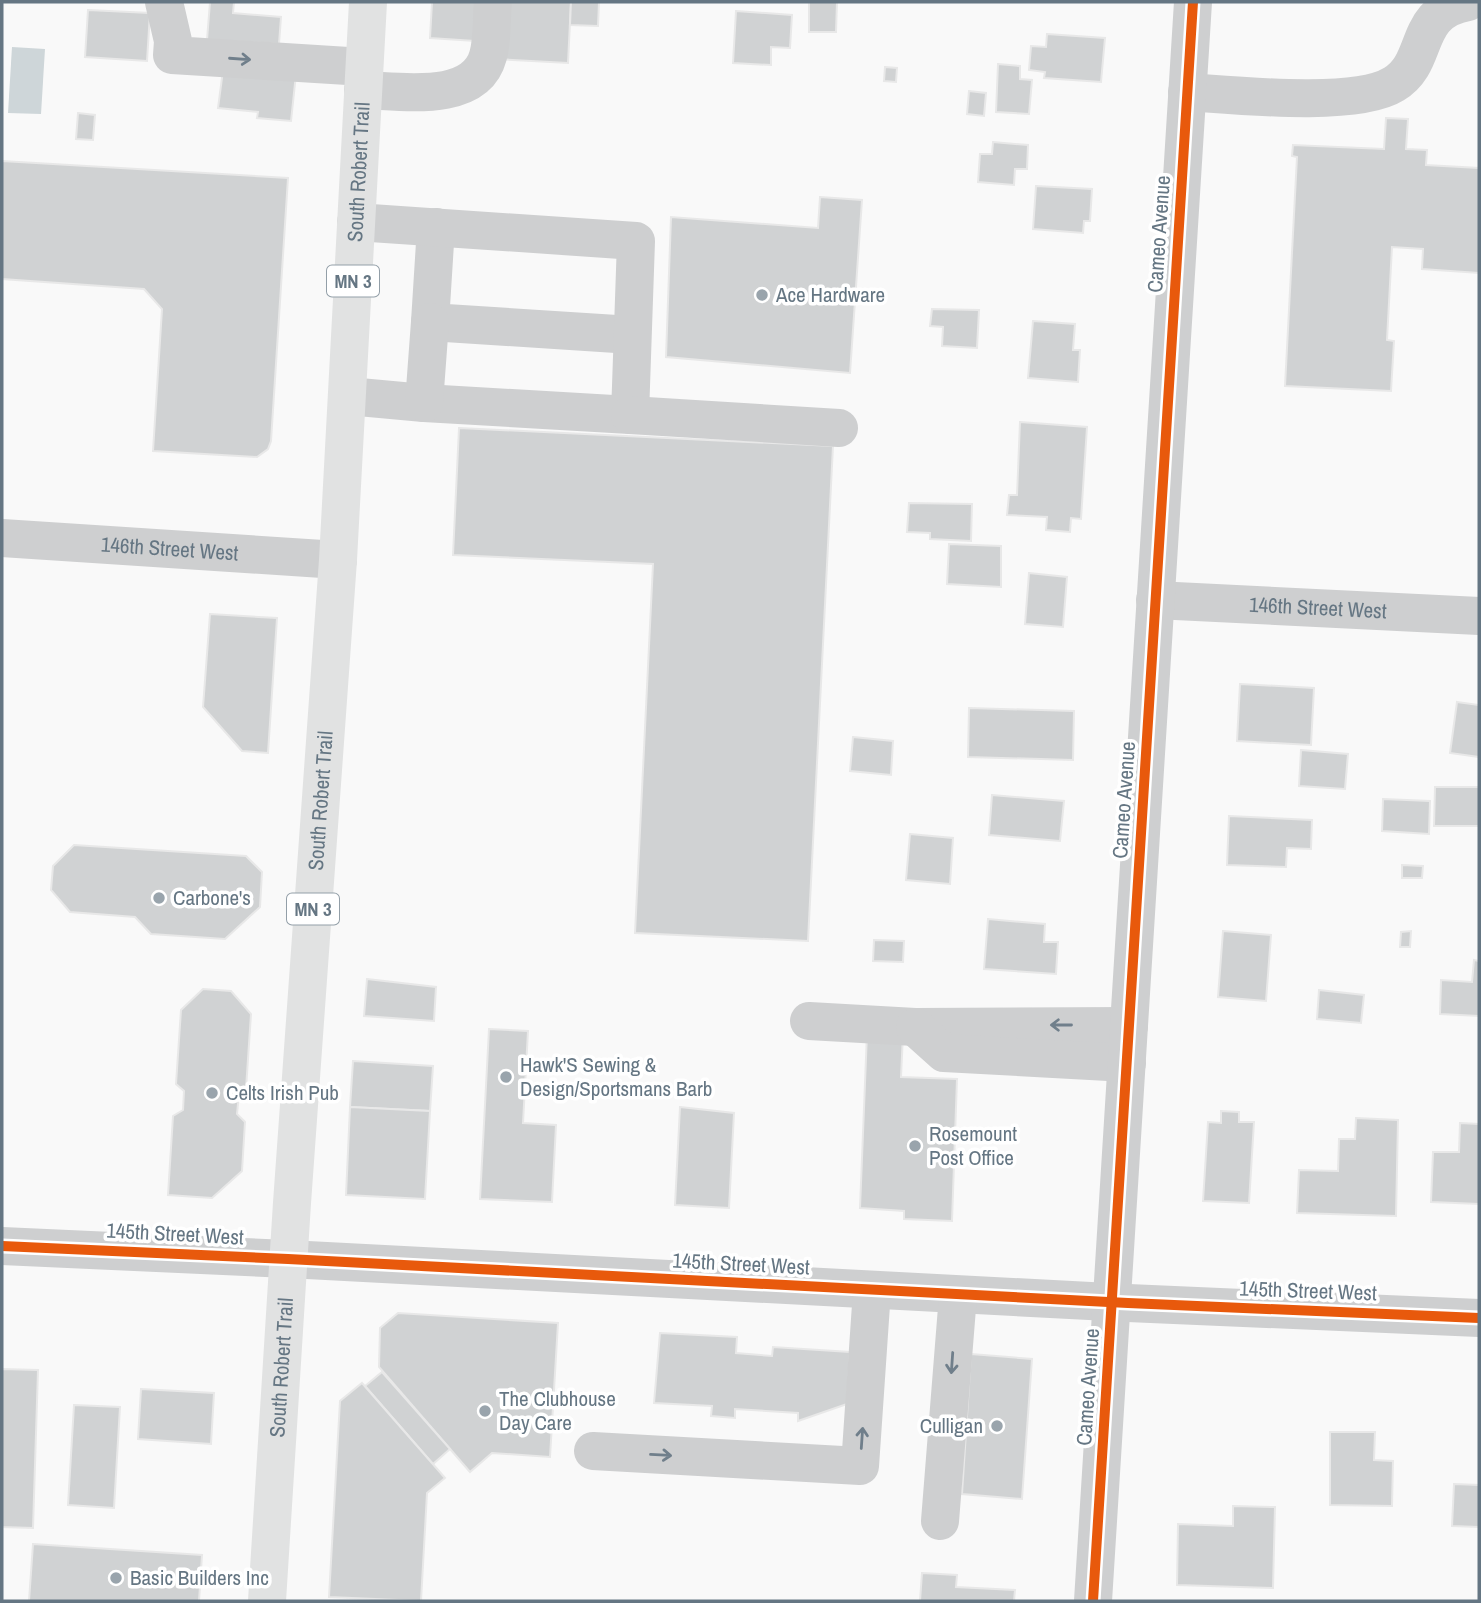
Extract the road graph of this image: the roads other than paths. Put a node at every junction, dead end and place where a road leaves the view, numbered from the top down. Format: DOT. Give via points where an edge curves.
graph roads {
  1 [pos="164,2"];
  2 [pos="368,2"];
  3 [pos="493,2"];
  4 [pos="1193,2"];
  5 [pos="1468,2"];
  6 [pos="364,79"];
  7 [pos="1187,92"];
  8 [pos="356,222"];
  9 [pos="436,227"];
  10 [pos="430,322"];
  11 [pos="632,335"];
  12 [pos="348,396"];
  13 [pos="424,403"];
  14 [pos="630,415"];
  15 [pos="839,428"];
  16 [pos="2,538"];
  17 [pos="338,560"];
  18 [pos="1155,600"];
  19 [pos="1479,616"];
  20 [pos="808,1021"];
  21 [pos="1128,1045"];
  22 [pos="2,1246"];
  23 [pos="288,1259"];
  24 [pos="872,1290"];
  25 [pos="958,1295"];
  26 [pos="1112,1302"];
  27 [pos="1479,1318"];
  28 [pos="593,1451"];
  29 [pos="940,1521"];
  30 [pos="267,1601"];
  31 [pos="1093,1601"];
  1 -- 6 [label="street, one-way" via="172,55"];
  2 -- 6 [label="main road, South Robert Trail / MN 3"];
  3 -- 6 [label="street" via="488,56 480,74 463,86 440,92"];
  4 -- 7 [label="street, Cameo Avenue"];
  5 -- 7 [label="street" via="1443,10 1430,22 1407,73 1379,92 1331,97"];
  6 -- 8 [label="main road, South Robert Trail / MN 3"];
  7 -- 18 [label="street, Cameo Avenue"];
  8 -- 9 [label="street"];
  8 -- 12 [label="main road, South Robert Trail / MN 3"];
  9 -- 10 [label="street"];
  9 -- 11 [label="street" via="636,241"];
  10 -- 11 [label="street"];
  10 -- 13 [label="street"];
  11 -- 14 [label="street"];
  12 -- 13 [label="street"];
  12 -- 17 [label="main road, South Robert Trail / MN 3"];
  13 -- 14 [label="street"];
  14 -- 15 [label="street"];
  16 -- 17 [label="street, 146th Street West"];
  17 -- 23 [label="main road, South Robert Trail / MN 3"];
  18 -- 19 [label="street, 146th Street West"];
  18 -- 21 [label="street, Cameo Avenue"];
  20 -- 21 [label="street"];
  21 -- 26 [label="street, Cameo Avenue"];
  22 -- 23 [label="street, 145th Street West"];
  23 -- 24 [label="street, 145th Street West"];
  23 -- 30 [label="main road, South Robert Trail / MN 3"];
  24 -- 25 [label="street, 145th Street West"];
  28 -- 24 [label="street, one-way" via="860,1466"];
  25 -- 26 [label="street, 145th Street West"];
  25 -- 29 [label="street, one-way"];
  26 -- 27 [label="street, 145th Street West"];
  26 -- 31 [label="street, Cameo Avenue"];
}
